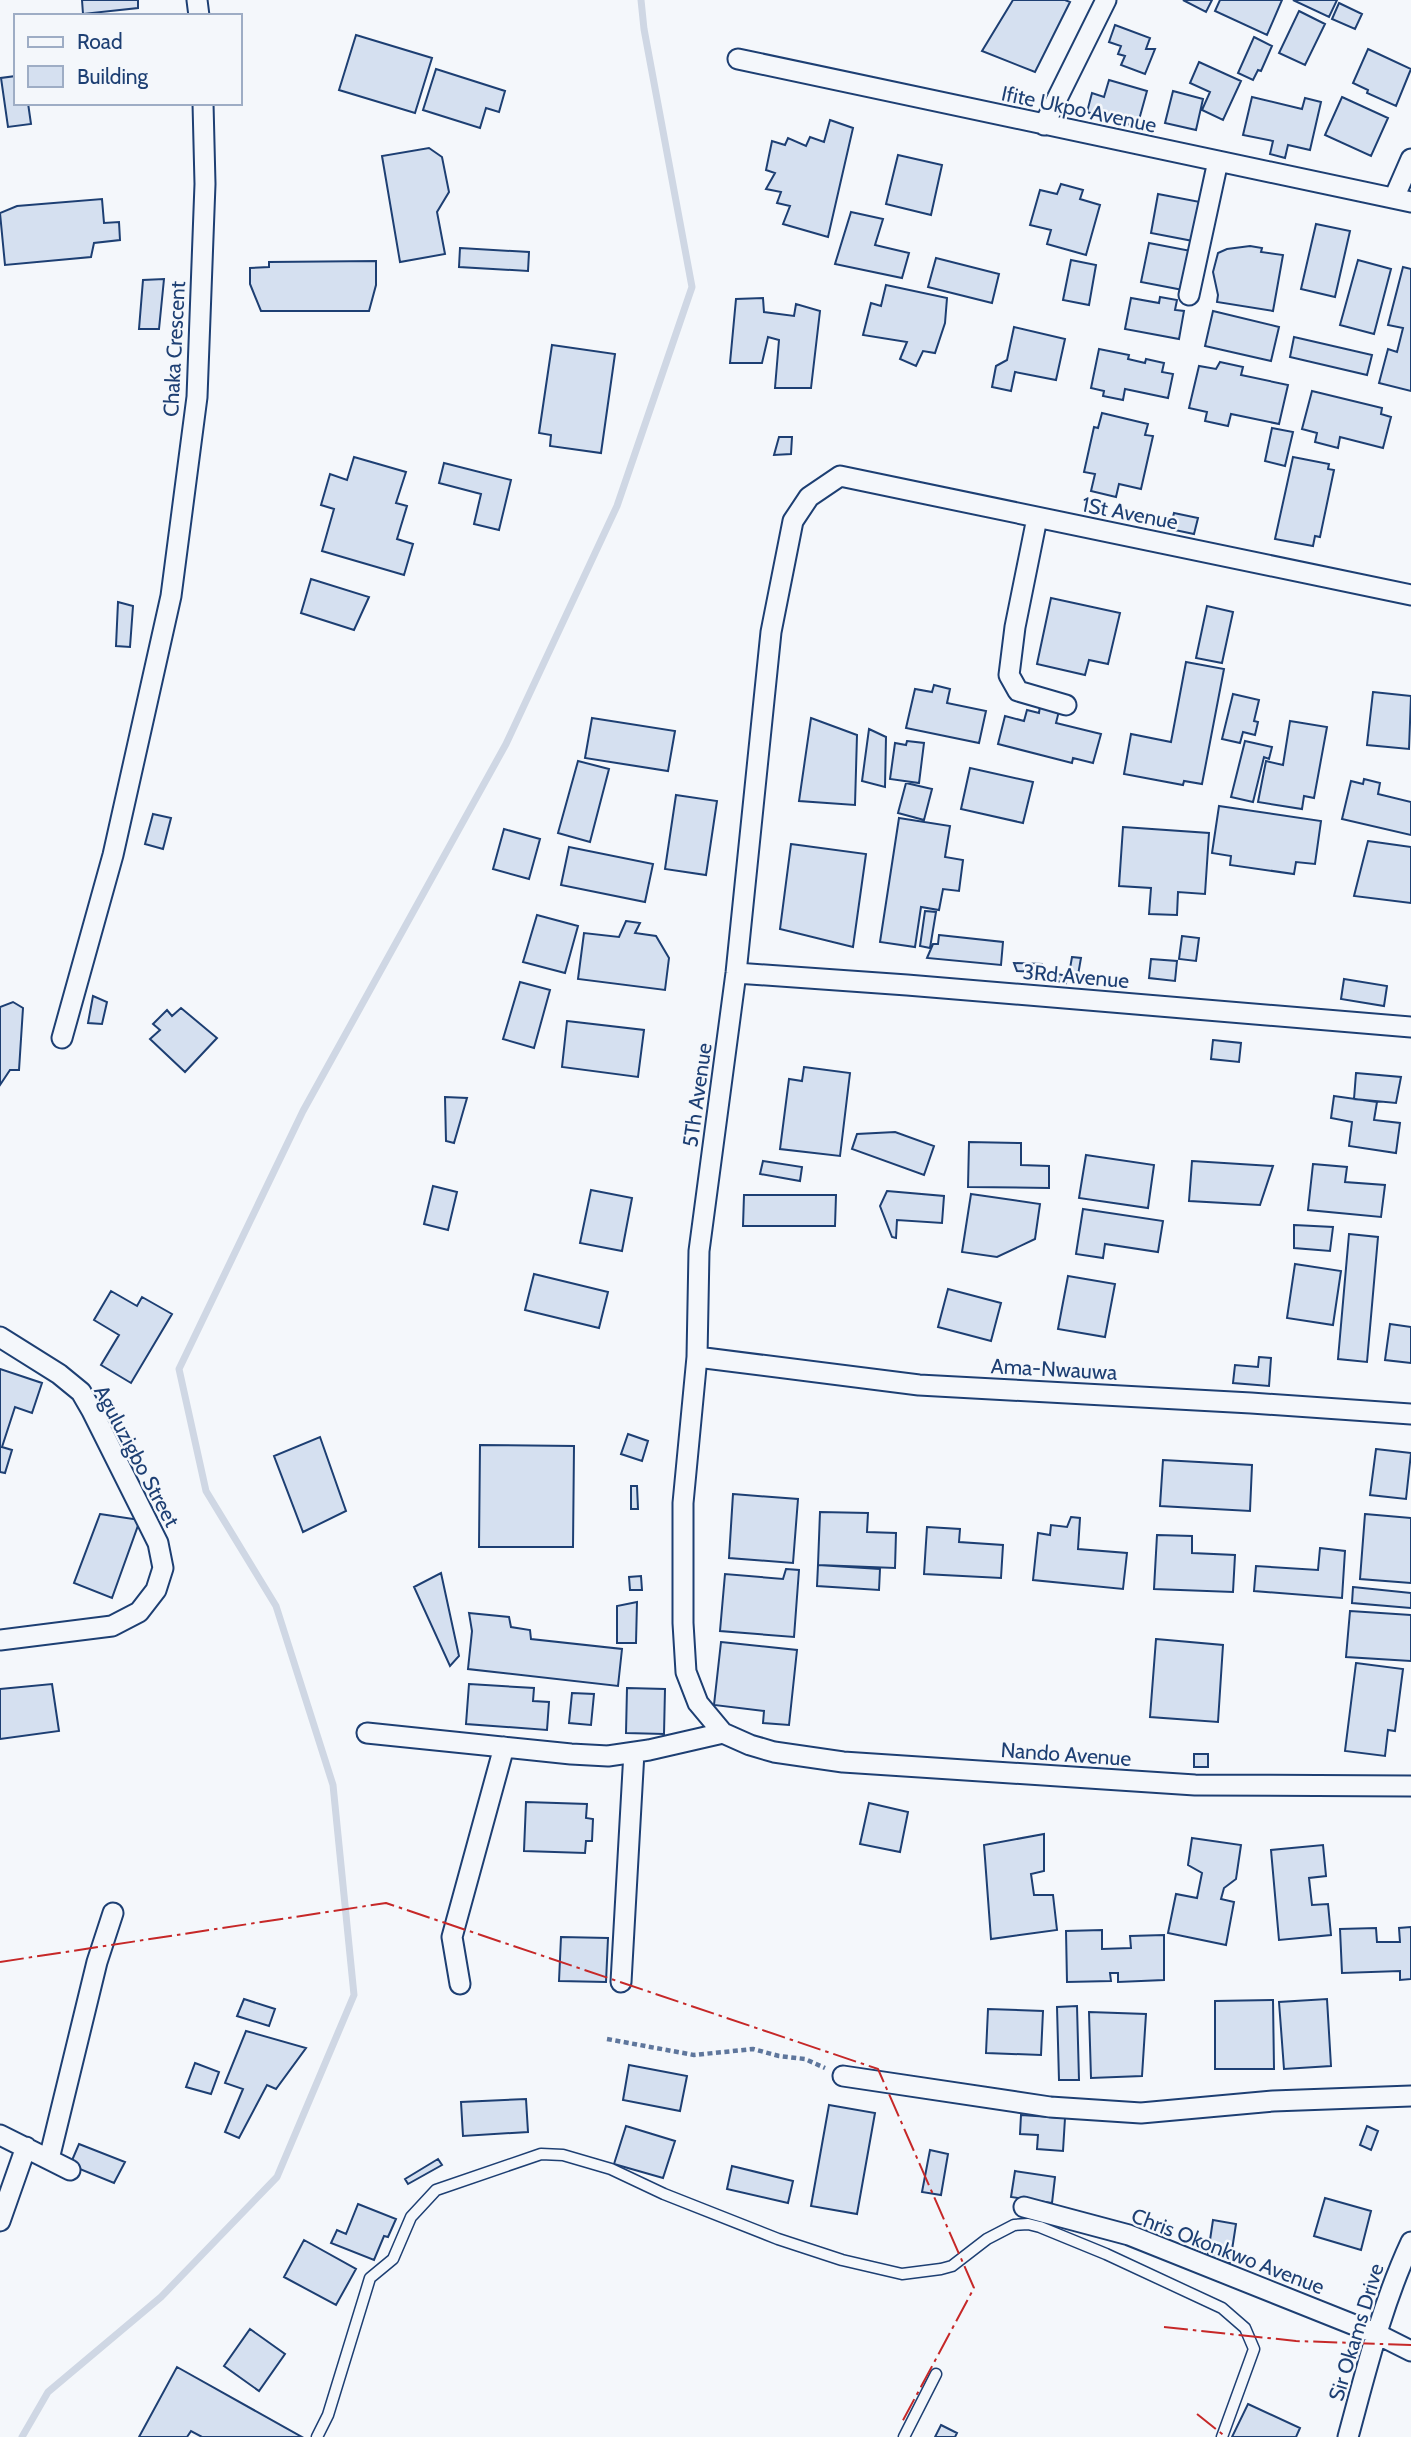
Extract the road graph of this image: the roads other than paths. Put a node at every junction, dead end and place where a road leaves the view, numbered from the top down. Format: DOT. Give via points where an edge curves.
graph roads {
  1 [pos="1106,0"];
  2 [pos="738,59"];
  3 [pos="203,105"];
  4 [pos="1044,125"];
  5 [pos="1411,159"];
  6 [pos="1218,161"];
  7 [pos="1403,200"];
  8 [pos="1189,295"];
  9 [pos="840,476"];
  10 [pos="1037,518"];
  11 [pos="1411,595"];
  12 [pos="1066,705"];
  13 [pos="736,973"];
  14 [pos="1411,1027"];
  15 [pos="62,1038"];
  16 [pos="0,1337"];
  17 [pos="697,1357"];
  18 [pos="1411,1414"];
  19 [pos="0,1640"];
  20 [pos="367,1733"];
  21 [pos="723,1733"];
  22 [pos="504,1747"];
  23 [pos="635,1752"];
  24 [pos="1411,1786"];
  25 [pos="113,1913"];
  26 [pos="621,1982"];
  27 [pos="460,1984"];
  28 [pos="843,2076"];
  29 [pos="1411,2096"];
  30 [pos="0,2135"];
  31 [pos="26,2147"];
  32 [pos="49,2159"];
  33 [pos="71,2170"];
  34 [pos="1024,2207"];
  35 [pos="0,2221"];
  36 [pos="1411,2242"];
  37 [pos="1377,2334"];
  38 [pos="1411,2351"];
  39 [pos="936,2374"];
  40 [pos="317,2437"];
  41 [pos="904,2437"];
  42 [pos="1222,2437"];
  43 [pos="1348,2437"];
  1 -- 4 [label="street"];
  2 -- 4 [label="street, Ifite Ukpo Avenue"];
  3 -- 15 [label="street, Chaka Crescent" via="205,184 197,397 170,596 113,855"];
  4 -- 6 [label="street, Ifite Ukpo Avenue"];
  5 -- 7 [label="street"];
  6 -- 7 [label="street, Ifite Ukpo Avenue"];
  6 -- 8 [label="street"];
  9 -- 10 [label="street, 1St Avenue"];
  9 -- 13 [label="street, 5Th Avenue" via="809,497 793,520 771,632"];
  10 -- 11 [label="street, 1St Avenue"];
  10 -- 12 [label="street" via="1009,675 1018,691"];
  13 -- 14 [label="street, 3Rd Avenue"];
  13 -- 17 [label="street, 5Th Avenue" via="699,1251"];
  16 -- 19 [label="street, Aguluzigbo Street" via="81,1392 158,1543 163,1568 156,1590 139,1612 111,1626"];
  17 -- 18 [label="street, Ama-Nwauwa" via="919,1385"];
  17 -- 21 [label="street, 5Th Avenue" via="683,1503 683,1623 687,1672 698,1703"];
  20 -- 22 [label="street"];
  21 -- 23 [label="street"];
  21 -- 24 [label="street, Nando Avenue" via="774,1752 856,1763 1195,1785"];
  22 -- 23 [label="street" via="608,1756"];
  22 -- 27 [label="street" via="452,1937"];
  23 -- 26 [label="street"];
  25 -- 32 [label="street"];
  28 -- 29 [label="street" via="1050,2107 1141,2113 1273,2101"];
  30 -- 31 [label="street"];
  31 -- 32 [label="street"];
  31 -- 35 [label="street"];
  32 -- 33 [label="street"];
  34 -- 37 [label="street, Chris Okonkwo Avenue" via="1129,2235"];
  36 -- 37 [label="street, Sir Okams Drive"];
  37 -- 38 [label="street, Chris Okonkwo Avenue"];
  37 -- 43 [label="street, Sir Okams Drive"];
  39 -- 41 [label="lane"];
  40 -- 42 [label="lane" via="328,2416 370,2277 393,2259 411,2217 436,2190 541,2154 563,2155 611,2169 778,2239 902,2274 953,2266 1014,2225 1040,2227 1084,2245 1222,2308 1245,2328 1254,2349"];
}
